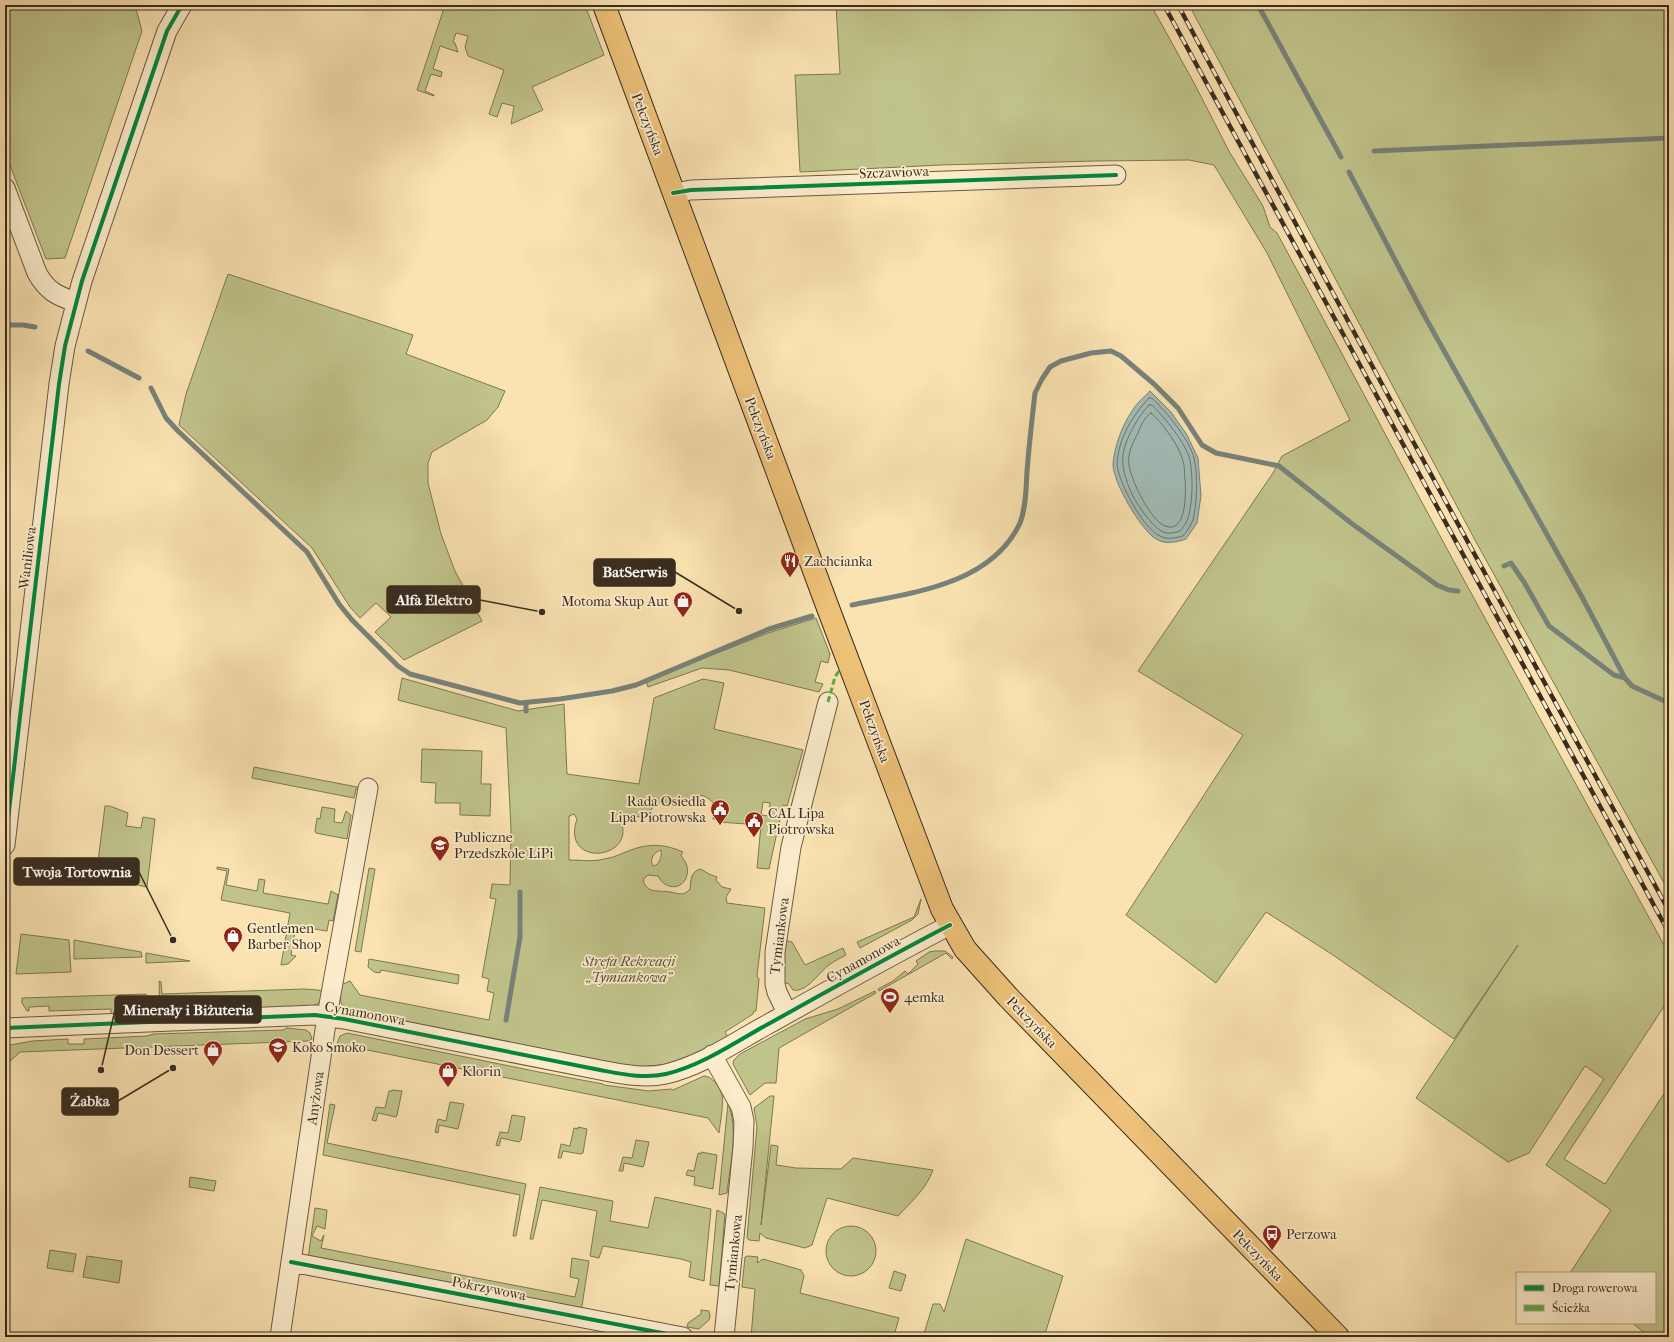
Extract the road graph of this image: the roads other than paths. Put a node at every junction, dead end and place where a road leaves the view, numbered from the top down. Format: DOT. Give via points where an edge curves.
graph roads {
  1 [pos="182,5"];
  2 [pos="604,5"];
  3 [pos="1116,175"];
  4 [pos="5,191"];
  5 [pos="673,193"];
  6 [pos="76,302"];
  7 [pos="828,702"];
  8 [pos="368,788"];
  9 [pos="5,845"];
  10 [pos="950,925"];
  11 [pos="787,1013"];
  12 [pos="327,1016"];
  13 [pos="5,1028"];
  14 [pos="712,1055"];
  15 [pos="291,1262"];
  16 [pos="280,1337"];
  17 [pos="683,1337"];
  18 [pos="724,1337"];
  19 [pos="1338,1337"];
  1 -- 6 [label="street, Waniliowa" via="168,31"];
  2 -- 5 [label="main road, Pełczyńska"];
  3 -- 5 [label="street, Szczawiowa" via="691,190"];
  4 -- 6 [label="street" via="43,284 51,292"];
  5 -- 10 [label="main road, Pełczyńska" via="929,877"];
  6 -- 9 [label="street, Waniliowa" via="65,346 55,416"];
  7 -- 11 [label="street, Tymiankowa" via="791,847 775,952 774,984"];
  8 -- 12 [label="street, Anyżowa"];
  10 -- 11 [label="street, Cynamonowa"];
  10 -- 19 [label="main road, Pełczyńska" via="965,949 1008,997"];
  11 -- 14 [label="street"];
  12 -- 13 [label="street, Cynamonowa" via="294,1015"];
  12 -- 14 [label="street, Cynamonowa" via="629,1075 666,1074"];
  12 -- 15 [label="street, Anyżowa"];
  14 -- 18 [label="street, Tymiankowa" via="741,1107 744,1121"];
  15 -- 16 [label="street, Anyżowa"];
  15 -- 17 [label="street, Pokrzywowa"];
}
